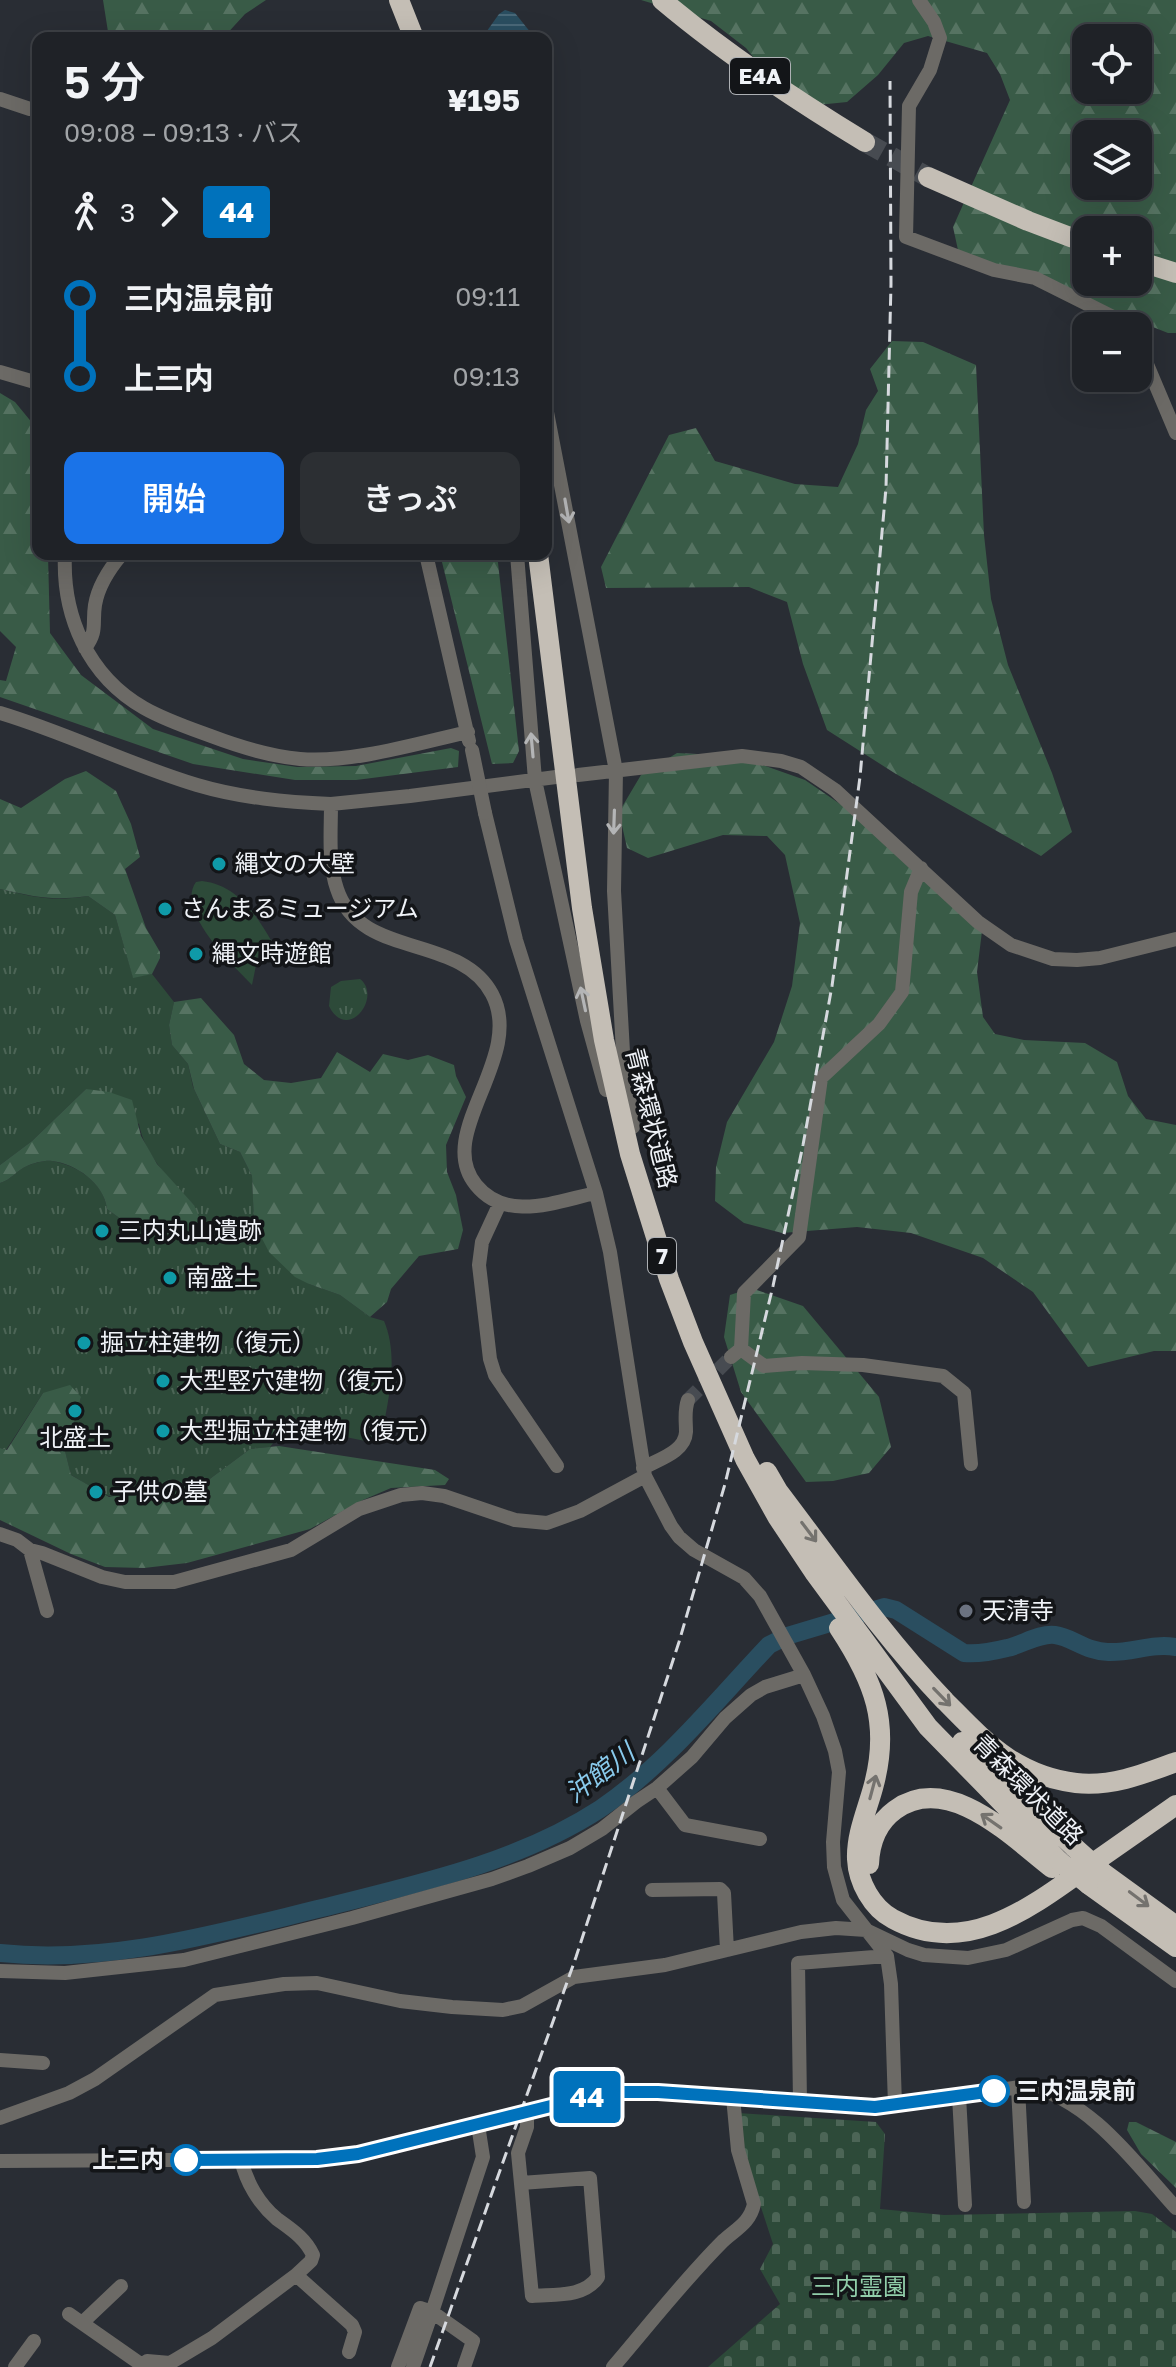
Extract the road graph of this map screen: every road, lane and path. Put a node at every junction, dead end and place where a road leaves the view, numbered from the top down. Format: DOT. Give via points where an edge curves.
graph roads {
  1 [pos="399,0"];
  2 [pos="662,0"];
  3 [pos="919,0"];
  4 [pos="412,32"];
  5 [pos="0,99"];
  6 [pos="30,109"];
  7 [pos="865,142"];
  8 [pos="928,177"];
  9 [pos="1072,238"];
  10 [pos="1152,265"];
  11 [pos="1176,273"];
  12 [pos="1103,312"];
  13 [pos="0,372"];
  14 [pos="1152,375"];
  15 [pos="32,381"];
  16 [pos="1176,433"];
  17 [pos="552,438"];
  18 [pos="65,560"];
  19 [pos="118,560"];
  20 [pos="427,560"];
  21 [pos="517,560"];
  22 [pos="539,560"];
  23 [pos="85,648"];
  24 [pos="0,713"];
  25 [pos="468,732"];
  26 [pos="616,771"];
  27 [pos="578,775"];
  28 [pos="556,777"];
  29 [pos="535,780"];
  30 [pos="331,804"];
  31 [pos="921,868"];
  32 [pos="1176,939"];
  33 [pos="630,1154"];
  34 [pos="596,1193"];
  35 [pos="500,1203"];
  36 [pos="669,1279"];
  37 [pos="709,1381"];
  38 [pos="688,1400"];
  39 [pos="971,1464"];
  40 [pos="557,1466"];
  41 [pos="644,1472"];
  42 [pos="0,1534"];
  43 [pos="30,1550"];
  44 [pos="47,1611"];
  45 [pos="860,1646"];
  46 [pos="801,1670"];
  47 [pos="1176,1762"];
  48 [pos="657,1788"];
  49 [pos="1176,1790"];
  50 [pos="1176,1805"];
  51 [pos="760,1839"];
  52 [pos="1062,1859"];
  53 [pos="1090,1882"];
  54 [pos="652,1890"];
  55 [pos="1176,1926"];
  56 [pos="866,1930"];
  57 [pos="1176,1947"];
  58 [pos="727,1950"];
  59 [pos="908,1950"];
  60 [pos="888,1963"];
  61 [pos="0,1971"];
  62 [pos="1176,1981"];
  63 [pos="0,2060"];
  64 [pos="43,2063"];
  65 [pos="1018,2088"];
  66 [pos="959,2096"];
  67 [pos="733,2097"];
  68 [pos="800,2102"];
  69 [pos="895,2105"];
  70 [pos="527,2112"];
  71 [pos="0,2118"];
  72 [pos="478,2125"];
  73 [pos="241,2159"];
  74 [pos="0,2161"];
  75 [pos="521,2183"];
  76 [pos="1024,2202"];
  77 [pos="965,2205"];
  78 [pos="1176,2208"];
  79 [pos="296,2275"];
  80 [pos="121,2286"];
  81 [pos="432,2312"];
  82 [pos="69,2314"];
  83 [pos="82,2323"];
  84 [pos="34,2341"];
  85 [pos="349,2352"];
  86 [pos="141,2366"];
  87 [pos="15,2367"];
  88 [pos="398,2367"];
  89 [pos="413,2367"];
  90 [pos="464,2367"];
  91 [pos="613,2367"];
  1 -- 4 [label="highway"];
  2 -- 7 [label="highway, E4A" via="789,96"];
  3 -- 12 [label="street" via="940,38 930,70 909,106 906,237 994,270 1035,278"];
  5 -- 6 [label="street"];
  8 -- 9 [label="highway"];
  10 -- 11 [label="highway"];
  13 -- 15 [label="street"];
  14 -- 16 [label="street"];
  17 -- 26 [label="street, one-way"];
  18 -- 23 [label="street" via="67,598"];
  19 -- 23 [label="street" via="95,603 93,637"];
  20 -- 25 [label="street"];
  29 -- 21 [label="street, one-way"];
  22 -- 33 [label="highway, 青森環状道路 / 7" via="588,949"];
  23 -- 25 [label="street" via="115,687 142,707 266,754 340,758"];
  24 -- 30 [label="street" via="199,786 281,802"];
  25 -- 34 [label="street, bridge" via="516,940"];
  26 -- 27 [label="street"];
  26 -- 31 [label="street" via="742,756 801,767 835,790"];
  26 -- 36 [label="street, one-way" via="614,891 623,1052 632,1121 666,1248"];
  28 -- 29 [label="street"];
  29 -- 30 [label="street"];
  33 -- 29 [label="street, one-way" via="611,1110 587,1021"];
  30 -- 35 [label="street" via="333,872 354,918 379,934 466,966 480,976 496,1002 499,1046 469,1127 465,1154 477,1186"];
  31 -- 32 [label="street" via="994,935 1030,953 1089,959"];
  31 -- 39 [label="street" via="911,892 902,992 879,1024 821,1078 799,1237 744,1293 736,1353 764,1366 863,1365 943,1376 964,1393"];
  33 -- 36 [label="highway, 青森環状道路 / 7"];
  34 -- 35 [label="street" via="531,1207"];
  34 -- 41 [label="street"];
  35 -- 40 [label="street" via="479,1265 490,1359 495,1375"];
  36 -- 37 [label="highway, 青森環状道路 / 7"];
  37 -- 45 [label="highway, 青森環状道路 / 7" via="778,1518"];
  37 -- 47 [label="highway, one-way" via="778,1491 889,1639 992,1746 1030,1770 1065,1781 1121,1780"];
  38 -- 41 [label="street" via="681,1448"];
  41 -- 43 [label="street" via="580,1511 547,1523 515,1520 444,1496 401,1495 359,1509 291,1550 174,1582 102,1577"];
  41 -- 46 [label="street" via="679,1537 744,1578 771,1612"];
  42 -- 43 [label="street"];
  43 -- 44 [label="street"];
  50 -- 45 [label="highway, one-way" via="1058,1889 999,1923 942,1934 905,1926 874,1903 857,1859 879,1767 880,1721"];
  45 -- 52 [label="highway, 青森環状道路" via="944,1726"];
  46 -- 48 [label="street" via="751,1695"];
  46 -- 56 [label="street" via="823,1716 839,1772 833,1842 837,1883"];
  48 -- 51 [label="street" via="685,1825"];
  48 -- 61 [label="street" via="602,1829 528,1866 352,1918 184,1960 65,1973"];
  52 -- 49 [label="highway, one-way" via="956,1802 918,1799 886,1817 870,1850 869,1869 875,1888 903,1915 924,1923 986,1919 1052,1881"];
  52 -- 53 [label="highway"];
  52 -- 53 [label="highway, 青森環状道路, bridge"];
  53 -- 55 [label="highway, 青森環状道路, one-way"];
  53 -- 57 [label="highway" via="1109,1910"];
  54 -- 58 [label="street" via="720,1889"];
  56 -- 58 [label="street" via="801,1932"];
  56 -- 59 [label="street"];
  56 -- 60 [label="street"];
  58 -- 71 [label="street" via="574,1977 522,2006 503,2010 400,2001 317,1983 215,1995 95,2079"];
  59 -- 60 [label="street"];
  59 -- 62 [label="street" via="945,1958 987,1955 1083,1918"];
  60 -- 68 [label="street" via="798,1963"];
  60 -- 69 [label="street"];
  63 -- 64 [label="street"];
  65 -- 66 [label="street"];
  65 -- 76 [label="street"];
  65 -- 78 [label="street" via="1040,2089 1094,2121"];
  66 -- 69 [label="street"];
  66 -- 77 [label="street"];
  67 -- 68 [label="street"];
  67 -- 70 [label="street" via="607,2092"];
  67 -- 91 [label="street" via="752,2213"];
  68 -- 69 [label="street"];
  70 -- 72 [label="street"];
  70 -- 75 [label="street" via="518,2153"];
  72 -- 73 [label="street" via="358,2154"];
  72 -- 81 [label="street" via="483,2157"];
  73 -- 74 [label="street"];
  73 -- 79 [label="street" via="255,2194 308,2243 311,2261"];
  75 -- 75 [label="street" via="590,2178 598,2277 592,2286 532,2296"];
  79 -- 85 [label="street" via="352,2325"];
  79 -- 86 [label="street" via="181,2357"];
  80 -- 83 [label="street"];
  81 -- 88 [label="street" via="420,2308"];
  81 -- 89 [label="street"];
  81 -- 90 [label="street" via="473,2341"];
  82 -- 83 [label="street"];
  83 -- 86 [label="street"];
  84 -- 87 [label="street"];
}
